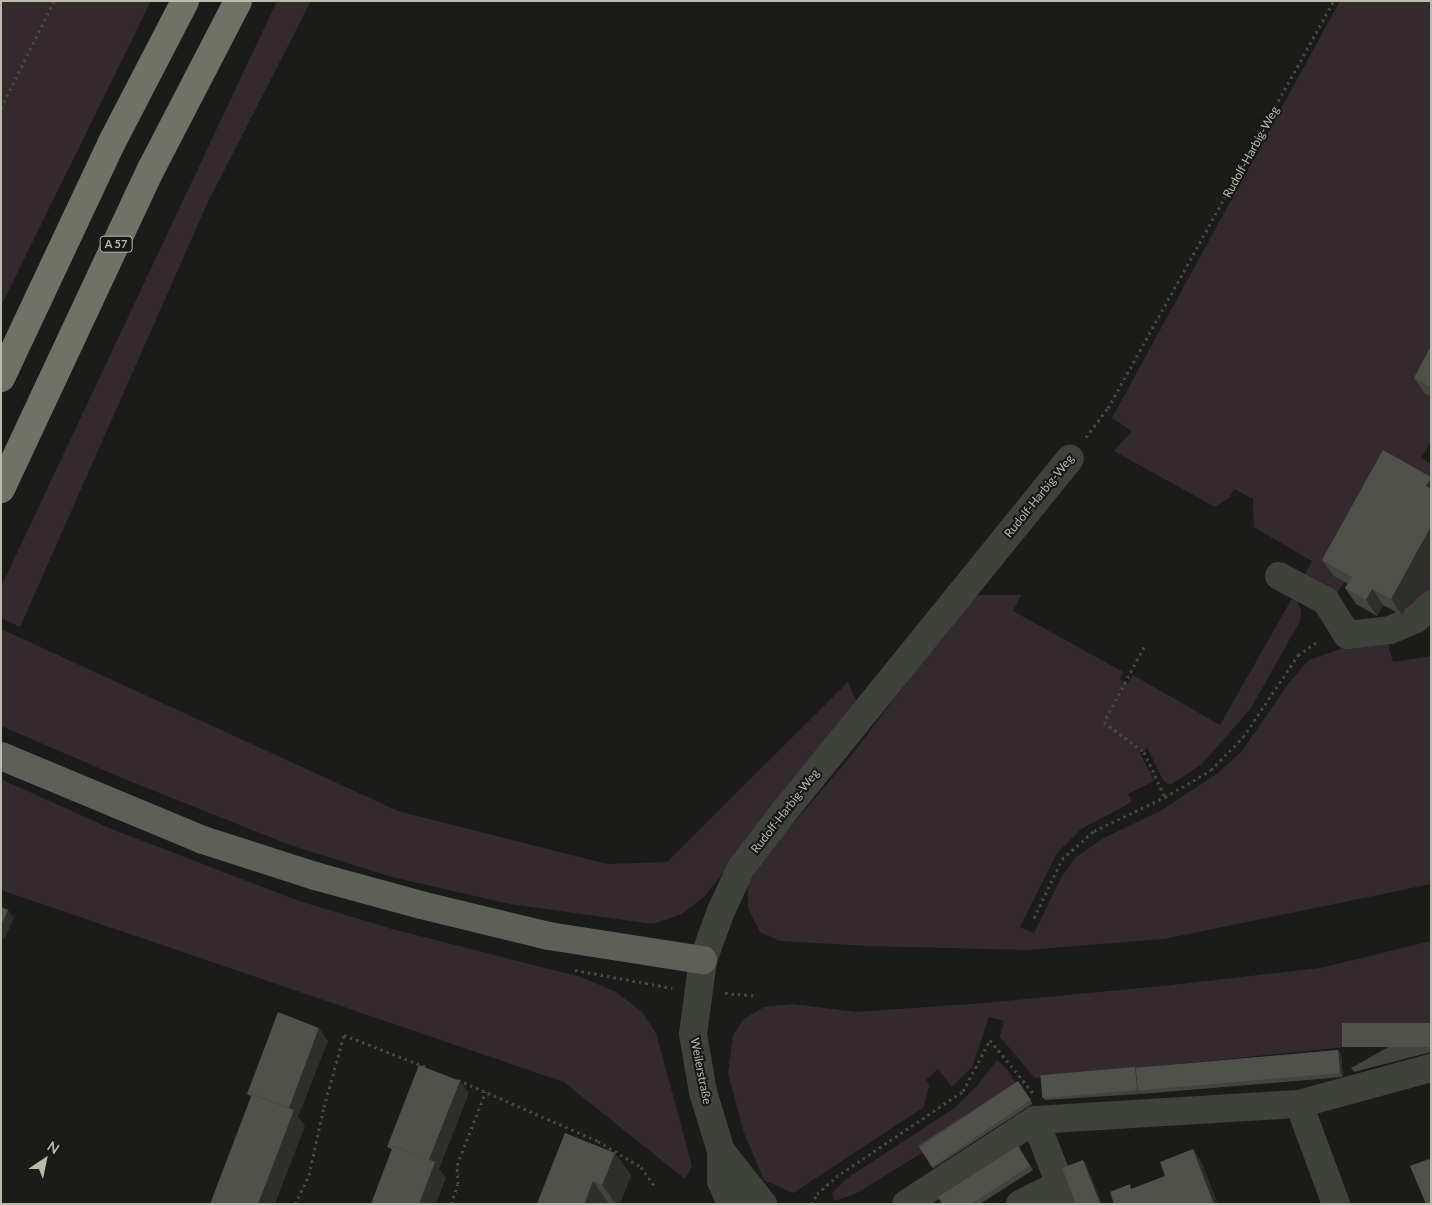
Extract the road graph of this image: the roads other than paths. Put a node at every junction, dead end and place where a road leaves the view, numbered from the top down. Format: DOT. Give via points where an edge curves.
graph roads {
  1 [pos="185,1"];
  2 [pos="238,1"];
  3 [pos="1,378"];
  4 [pos="1070,459"];
  5 [pos="1,489"];
  6 [pos="1279,576"];
  7 [pos="1431,605"];
  8 [pos="1,756"];
  9 [pos="703,960"];
  10 [pos="1431,1068"];
  11 [pos="1299,1104"];
  12 [pos="1040,1119"];
  13 [pos="721,1151"];
  14 [pos="1064,1194"];
  15 [pos="730,1204"];
  16 [pos="763,1204"];
  17 [pos="906,1204"];
  18 [pos="1020,1204"];
  19 [pos="1336,1204"];
  1 -- 3 [label="highway" via="111,144"];
  2 -- 5 [label="highway, A 57" via="151,169"];
  4 -- 9 [label="street, Rudolf-Harbig-Weg" via="742,868 720,910"];
  6 -- 7 [label="street" via="1326,602 1347,635 1390,630 1416,619"];
  8 -- 9 [label="main road" via="202,840 316,876 422,906 548,936"];
  9 -- 13 [label="street, Weilerstraße" via="694,1034 702,1092"];
  10 -- 11 [label="street"];
  11 -- 12 [label="street"];
  11 -- 19 [label="street"];
  12 -- 14 [label="street"];
  12 -- 17 [label="street"];
  13 -- 15 [label="street, Weilerstraße" via="720,1181"];
  13 -- 16 [label="street, Weilerstraße"];
  14 -- 18 [label="street"];
}
